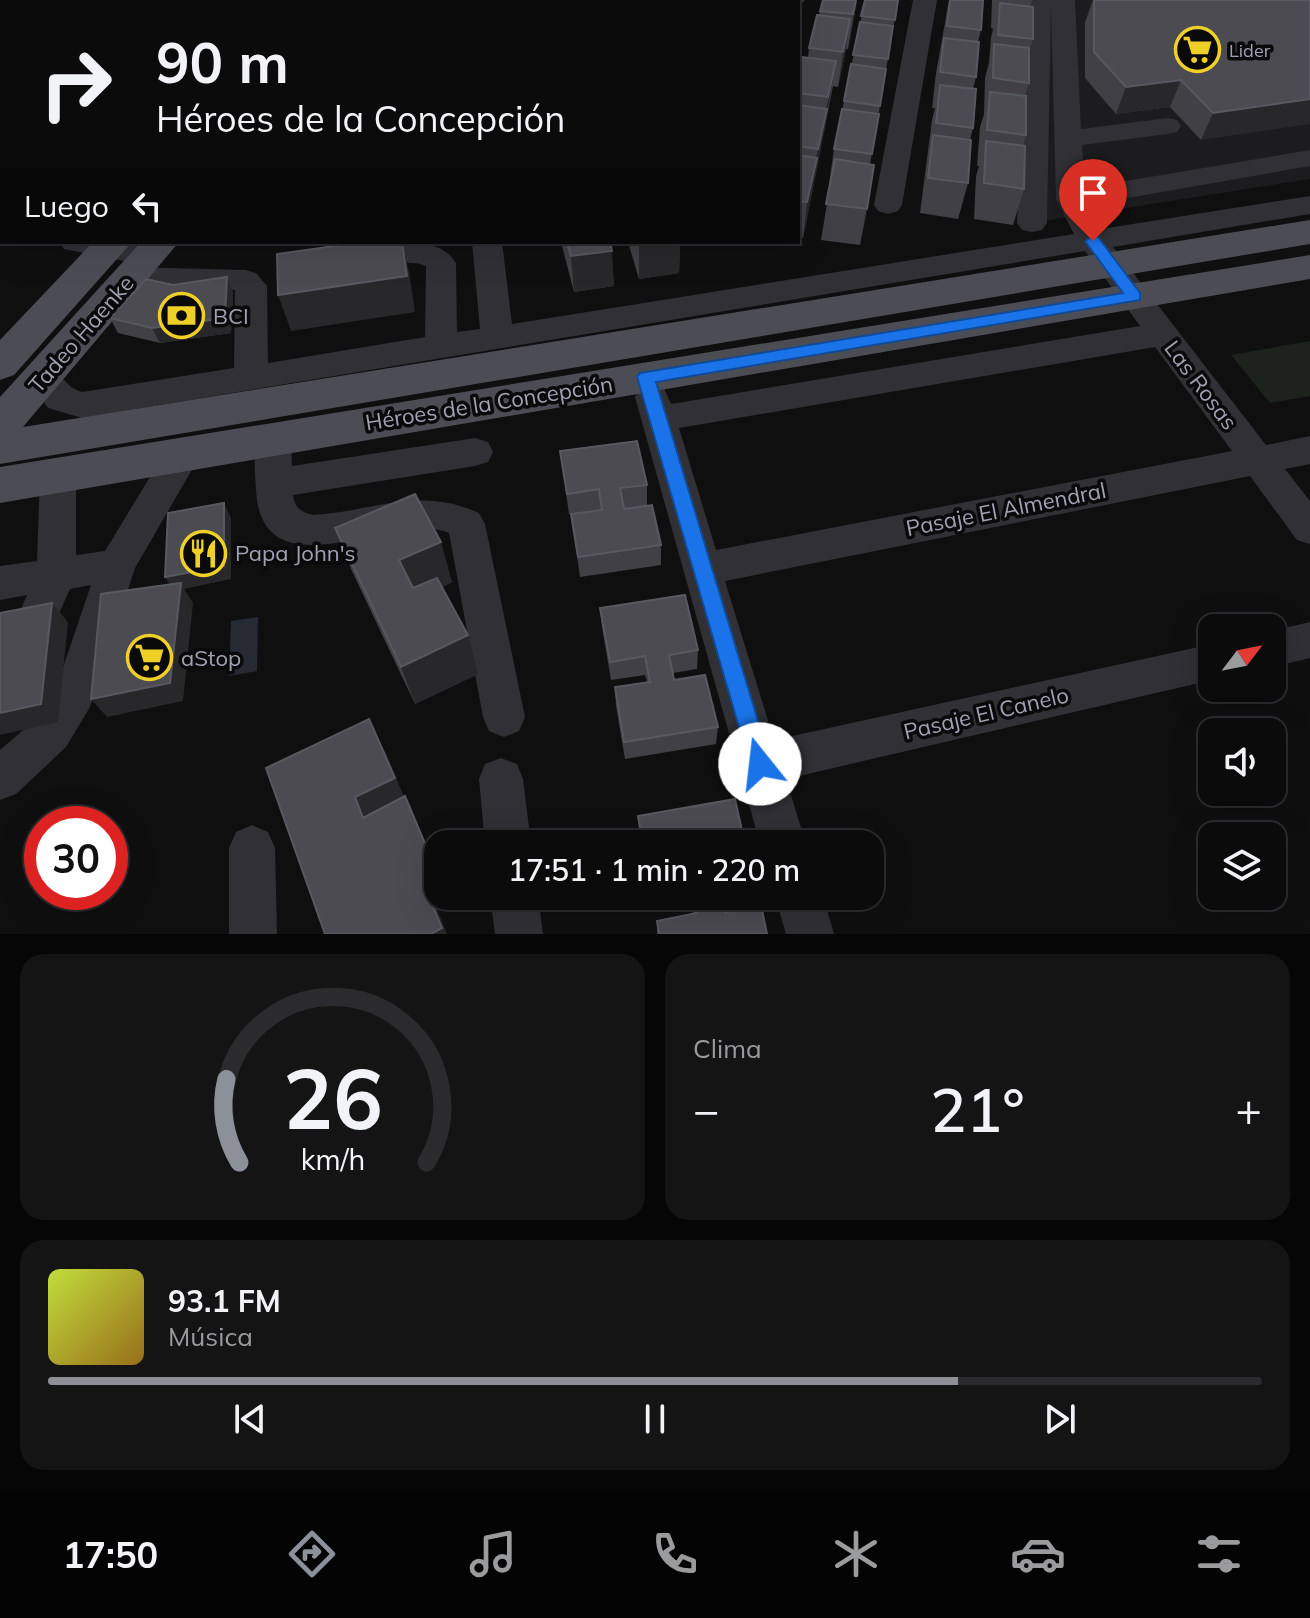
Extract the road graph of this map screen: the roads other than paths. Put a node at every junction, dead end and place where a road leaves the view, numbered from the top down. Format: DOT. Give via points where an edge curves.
graph roads {
  1 [pos="925,0"];
  2 [pos="1040,0"];
  3 [pos="1063,0"];
  4 [pos="1168,126"];
  5 [pos="1068,139"];
  6 [pos="1310,158"];
  7 [pos="1246,169"];
  8 [pos="1070,199"];
  9 [pos="888,205"];
  10 [pos="1305,219"];
  11 [pos="1032,223"];
  12 [pos="487,244"];
  13 [pos="123,251"];
  14 [pos="1102,253"];
  15 [pos="328,266"];
  16 [pos="1310,267"];
  17 [pos="1134,296"];
  18 [pos="1163,334"];
  19 [pos="497,337"];
  20 [pos="441,346"];
  21 [pos="2,362"];
  22 [pos="646,377"];
  23 [pos="44,378"];
  24 [pos="152,393"];
  25 [pos="263,407"];
  26 [pos="658,419"];
  27 [pos="0,425"];
  28 [pos="0,447"];
  29 [pos="1310,450"];
  30 [pos="475,452"];
  31 [pos="183,454"];
  32 [pos="1258,460"];
  33 [pos="58,477"];
  34 [pos="276,483"];
  35 [pos="0,485"];
  36 [pos="1310,529"];
  37 [pos="117,565"];
  38 [pos="702,569"];
  39 [pos="56,575"];
  40 [pos="0,583"];
  41 [pos="32,630"];
  42 [pos="1310,640"];
  43 [pos="1286,646"];
  44 [pos="1198,665"];
  45 [pos="504,717"];
  46 [pos="760,764"];
  47 [pos="0,779"];
  48 [pos="501,779"];
  49 [pos="506,830"];
  50 [pos="779,830"];
  51 [pos="252,848"];
  52 [pos="516,910"];
  53 [pos="803,910"];
  54 [pos="253,934"];
  55 [pos="519,934"];
  56 [pos="810,934"];
  1 -- 9 [label="street"];
  2 -- 11 [label="street"];
  3 -- 5 [label="street"];
  4 -- 5 [label="street"];
  5 -- 8 [label="street"];
  6 -- 7 [label="street"];
  7 -- 8 [label="street"];
  7 -- 10 [label="street"];
  8 -- 14 [label="street, Las Rosas"];
  10 -- 14 [label="main road, Héroes de la Concepción"];
  12 -- 19 [label="street"];
  13 -- 21 [label="main road, Tadeo Haenke"];
  13 -- 23 [label="main road, Tadeo Haenke"];
  13 -- 25 [label="street" via="245,280 251,286"];
  14 -- 17 [label="street, Las Rosas"];
  14 -- 19 [label="street, Héroes de la Concepción"];
  14 -- 25 [label="main road, Héroes de la Concepción"];
  15 -- 20 [label="street" via="435,256 441,263"];
  16 -- 17 [label="main road, Héroes de la Concepción"];
  17 -- 18 [label="street, Las Rosas"];
  17 -- 22 [label="main road, Héroes de la Concepción"];
  18 -- 26 [label="street"];
  18 -- 32 [label="street, Las Rosas"];
  19 -- 20 [label="street, Héroes de la Concepción"];
  20 -- 25 [label="street, Héroes de la Concepción"];
  22 -- 25 [label="main road, Héroes de la Concepción"];
  22 -- 26 [label="street"];
  23 -- 24 [label="street" via="60,399 82,405"];
  23 -- 27 [label="main road, Tadeo Haenke"];
  24 -- 25 [label="main road"];
  25 -- 28 [label="main road, Héroes de la Concepción"];
  25 -- 31 [label="main road, Héroes de la Concepción"];
  25 -- 34 [label="street"];
  26 -- 38 [label="street"];
  29 -- 32 [label="street, Pasaje El Almendral"];
  30 -- 34 [label="street"];
  31 -- 33 [label="main road, Héroes de la Concepción"];
  31 -- 37 [label="street"];
  32 -- 36 [label="street, Las Rosas"];
  32 -- 38 [label="street, Pasaje El Almendral"];
  33 -- 35 [label="main road, Héroes de la Concepción"];
  33 -- 39 [label="street"];
  34 -- 45 [label="street" via="279,512 300,529 332,529 434,512 455,514 466,524"];
  37 -- 39 [label="street"];
  37 -- 47 [label="street" via="75,693 51,733"];
  38 -- 46 [label="street"];
  39 -- 40 [label="street"];
  39 -- 41 [label="street"];
  42 -- 43 [label="street"];
  44 -- 46 [label="street, Pasaje El Canelo"];
  46 -- 50 [label="street"];
  48 -- 49 [label="street"];
  51 -- 54 [label="street"];
  52 -- 55 [label="street"];
  53 -- 56 [label="street"];
}
